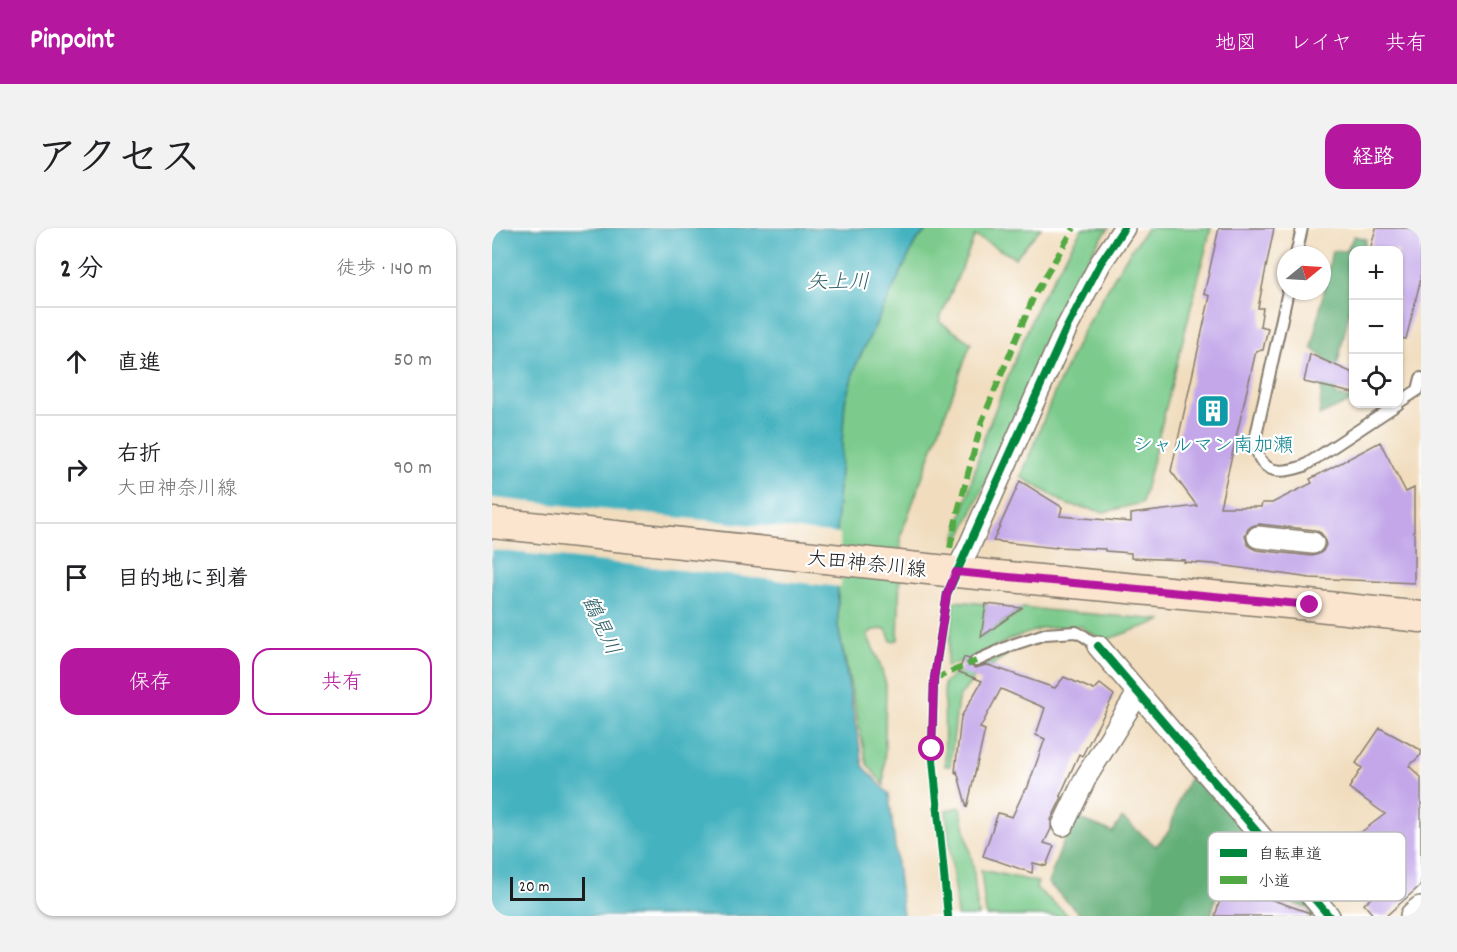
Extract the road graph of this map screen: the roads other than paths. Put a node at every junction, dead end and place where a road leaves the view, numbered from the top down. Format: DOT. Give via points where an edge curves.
graph roads {
  1 [pos="1124,228"];
  2 [pos="1302,228"];
  3 [pos="1298,246"];
  4 [pos="1286,300"];
  5 [pos="1421,378"];
  6 [pos="1403,400"];
  7 [pos="1391,408"];
  8 [pos="492,524"];
  9 [pos="1258,537"];
  10 [pos="1312,543"];
  11 [pos="946,571"];
  12 [pos="1421,617"];
  13 [pos="1098,646"];
  14 [pos="976,661"];
  15 [pos="1138,693"];
  16 [pos="1064,825"];
  17 [pos="1257,832"];
  18 [pos="1316,901"];
  19 [pos="1421,910"];
  20 [pos="1329,916"];
  21 [pos="1414,916"];
  1 -- 11 [label="street" via="1066,329 968,549"];
  2 -- 3 [label="lane"];
  4 -- 7 [label="lane" via="1255,440 1260,459 1270,469 1287,472 1304,466"];
  5 -- 6 [label="lane" via="1418,390"];
  8 -- 11 [label="main road, 大田神奈川線"];
  9 -- 10 [label="street"];
  11 -- 12 [label="main road, 大田神奈川線"];
  13 -- 14 [label="lane" via="1076,632 1045,634"];
  13 -- 15 [label="street"];
  15 -- 16 [label="street" via="1086,777"];
  15 -- 17 [label="street"];
  18 -- 20 [label="street"];
  19 -- 21 [label="street"];
}
